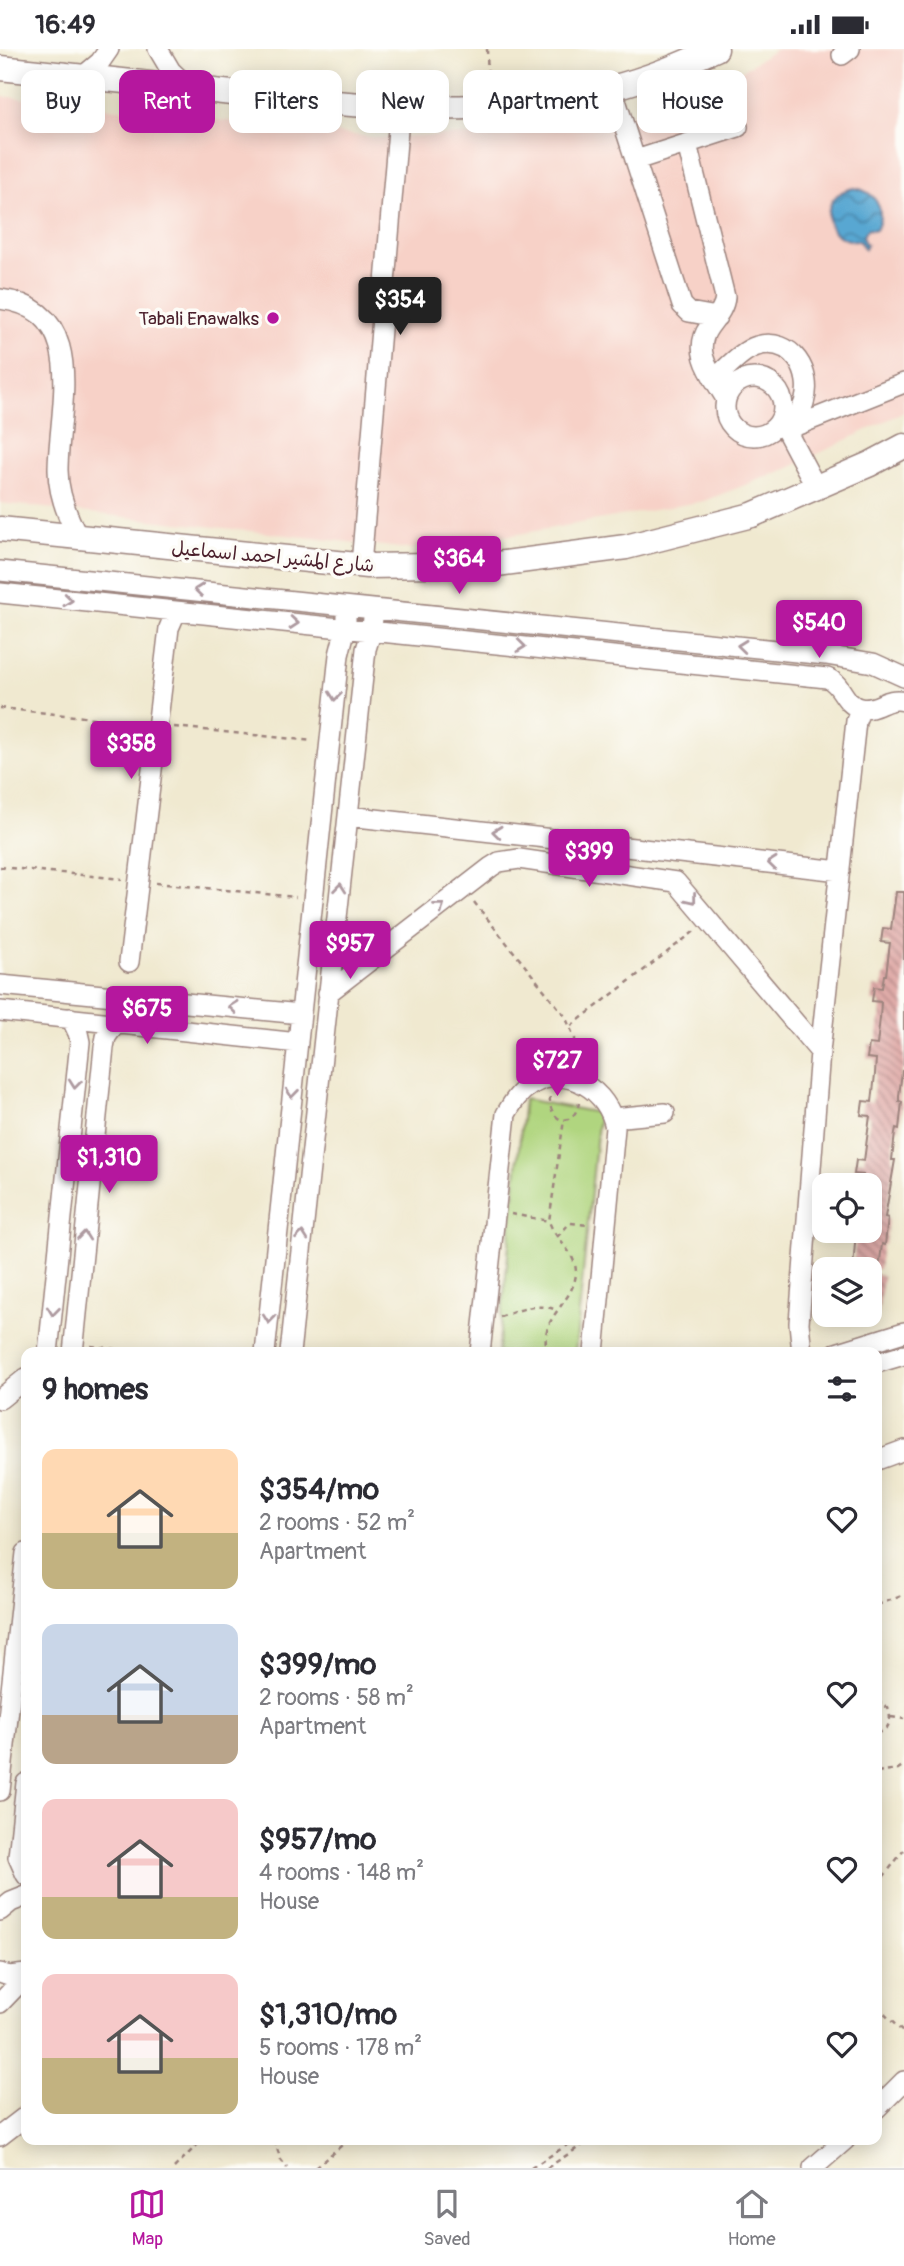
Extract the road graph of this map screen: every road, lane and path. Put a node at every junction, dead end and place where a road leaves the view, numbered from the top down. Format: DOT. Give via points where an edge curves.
graph roads {
  1 [pos="109,49"];
  2 [pos="158,49"];
  3 [pos="487,49"];
  4 [pos="716,49"];
  5 [pos="0,68"];
  6 [pos="21,70"];
  7 [pos="90,70"];
  8 [pos="170,70"];
  9 [pos="487,70"];
  10 [pos="623,84"];
  11 [pos="215,91"];
  12 [pos="356,105"];
  13 [pos="623,123"];
  14 [pos="398,133"];
  15 [pos="720,133"];
  16 [pos="687,144"];
  17 [pos="636,160"];
  18 [pos="0,299"];
  19 [pos="717,317"];
  20 [pos="714,379"];
  21 [pos="904,383"];
  22 [pos="726,399"];
  23 [pos="784,425"];
  24 [pos="904,446"];
  25 [pos="816,487"];
  26 [pos="0,529"];
  27 [pos="78,537"];
  28 [pos="361,565"];
  29 [pos="0,571"];
  30 [pos="0,593"];
  31 [pos="346,605"];
  32 [pos="373,607"];
  33 [pos="176,612"];
  34 [pos="346,627"];
  35 [pos="372,630"];
  36 [pos="848,658"];
  37 [pos="884,668"];
  38 [pos="904,677"];
  39 [pos="839,685"];
  40 [pos="884,701"];
  41 [pos="904,701"];
  42 [pos="861,708"];
  43 [pos="348,816"];
  44 [pos="840,871"];
  45 [pos="463,888"];
  46 [pos="709,920"];
  47 [pos="308,952"];
  48 [pos="333,955"];
  49 [pos="129,962"];
  50 [pos="0,985"];
  51 [pos="328,993"];
  52 [pos="0,1011"];
  53 [pos="301,1014"];
  54 [pos="71,1018"];
  55 [pos="116,1023"];
  56 [pos="571,1026"];
  57 [pos="298,1042"];
  58 [pos="820,1052"];
  59 [pos="567,1079"];
  60 [pos="665,1113"];
  61 [pos="613,1118"];
  62 [pos="564,1120"];
  63 [pos="496,1211"];
  64 [pos="549,1221"];
  65 [pos="606,1228"];
  66 [pos="557,1237"];
  67 [pos="557,1311"];
  68 [pos="484,1324"];
  69 [pos="904,1332"];
  70 [pos="49,1347"];
  71 [pos="73,1347"];
  72 [pos="266,1347"];
  73 [pos="291,1347"];
  74 [pos="482,1347"];
  75 [pos="548,1347"];
  76 [pos="595,1347"];
  77 [pos="801,1347"];
  78 [pos="855,1347"];
  79 [pos="904,1355"];
  80 [pos="882,1362"];
  81 [pos="21,1382"];
  82 [pos="0,1399"];
  83 [pos="904,1450"];
  84 [pos="882,1458"];
  85 [pos="21,1589"];
  86 [pos="904,1595"];
  87 [pos="882,1603"];
  88 [pos="882,1704"];
  89 [pos="4,1710"];
  90 [pos="891,1717"];
  91 [pos="904,1719"];
  92 [pos="882,1732"];
  93 [pos="904,1765"];
  94 [pos="882,1771"];
  95 [pos="0,1791"];
  96 [pos="21,1829"];
  97 [pos="904,1850"];
  98 [pos="21,1864"];
  99 [pos="882,1879"];
  100 [pos="21,1898"];
  101 [pos="0,1911"];
  102 [pos="0,1973"];
  103 [pos="21,1975"];
  104 [pos="21,1980"];
  105 [pos="0,2003"];
  106 [pos="882,2012"];
  107 [pos="904,2033"];
  108 [pos="904,2081"];
  109 [pos="882,2103"];
  110 [pos="21,2120"];
  111 [pos="0,2136"];
  112 [pos="197,2145"];
  113 [pos="276,2145"];
  114 [pos="342,2145"];
  115 [pos="567,2145"];
  116 [pos="582,2145"];
  117 [pos="839,2145"];
  118 [pos="174,2168"];
  119 [pos="287,2168"];
  120 [pos="314,2168"];
  121 [pos="531,2168"];
  122 [pos="547,2168"];
  123 [pos="813,2168"];
  1 -- 7 [label="street"];
  2 -- 8 [label="street"];
  3 -- 9 [label="path"];
  4 -- 10 [label="main road"];
  5 -- 6 [label="main road"];
  11 -- 12 [label="main road"];
  13 -- 17 [label="street"];
  14 -- 28 [label="street"];
  15 -- 16 [label="street"];
  16 -- 17 [label="street"];
  16 -- 19 [label="street" via="725,290"];
  17 -- 19 [label="street" via="682,305 689,312"];
  18 -- 27 [label="street" via="18,301 38,313 53,330 62,352 65,375 58,471 67,516"];
  19 -- 20 [label="street" via="702,339 701,350"];
  20 -- 22 [label="street"];
  20 -- 23 [label="street" via="757,347 785,349 805,369 807,386 797,418"];
  21 -- 23 [label="street"];
  22 -- 23 [label="street" via="726,418 739,433 768,434"];
  22 -- 23 [label="street" via="743,380 768,381 780,394"];
  23 -- 25 [label="street"];
  24 -- 25 [label="main road, شارع المشير احمد اسماعيل"];
  25 -- 28 [label="main road, شارع المشير احمد اسماعيل" via="752,515 626,547 497,564"];
  26 -- 27 [label="main road, شارع المشير احمد اسماعيل"];
  27 -- 28 [label="main road, شارع المشير احمد اسماعيل"];
  31 -- 29 [label="street, one-way"];
  30 -- 33 [label="street, one-way"];
  31 -- 32 [label="street"];
  31 -- 34 [label="street"];
  32 -- 35 [label="street"];
  36 -- 32 [label="street, one-way"];
  33 -- 34 [label="street, one-way"];
  33 -- 49 [label="street" via="169,628"];
  34 -- 35 [label="street"];
  34 -- 47 [label="street, one-way" via="339,655"];
  35 -- 39 [label="street, one-way" via="827,678"];
  35 -- 43 [label="street" via="366,649"];
  36 -- 37 [label="street"];
  36 -- 39 [label="street" via="836,670"];
  37 -- 38 [label="street"];
  37 -- 40 [label="street"];
  39 -- 42 [label="street" via="849,702"];
  40 -- 41 [label="street"];
  40 -- 42 [label="street"];
  42 -- 44 [label="street"];
  44 -- 43 [label="street, one-way"];
  48 -- 43 [label="street, one-way"];
  44 -- 58 [label="street"];
  45 -- 46 [label="street, one-way" via="499,862 519,859 676,882"];
  51 -- 45 [label="street, one-way"];
  45 -- 56 [label="path"];
  46 -- 56 [label="path"];
  46 -- 58 [label="street"];
  47 -- 48 [label="street"];
  47 -- 53 [label="street"];
  48 -- 51 [label="street"];
  53 -- 50 [label="street, one-way"];
  73 -- 51 [label="street, one-way"];
  52 -- 54 [label="street"];
  53 -- 57 [label="street"];
  54 -- 55 [label="street"];
  54 -- 70 [label="street, one-way" via="80,1042"];
  55 -- 57 [label="street"];
  71 -- 55 [label="street, one-way" via="104,1047"];
  56 -- 59 [label="path" via="575,1052"];
  57 -- 72 [label="street, one-way"];
  58 -- 77 [label="street" via="799,1323"];
  59 -- 61 [label="street" via="602,1097"];
  59 -- 62 [label="path" via="577,1113"];
  59 -- 62 [label="path" via="551,1112"];
  59 -- 63 [label="street" via="532,1084 516,1097 506,1114"];
  60 -- 61 [label="street"];
  61 -- 65 [label="street"];
  62 -- 64 [label="path"];
  63 -- 64 [label="path"];
  63 -- 68 [label="street"];
  64 -- 66 [label="path"];
  65 -- 66 [label="path" via="573,1222"];
  65 -- 76 [label="street"];
  66 -- 67 [label="path" via="573,1258 576,1274"];
  67 -- 68 [label="path" via="538,1305"];
  67 -- 75 [label="path" via="546,1328"];
  68 -- 74 [label="street"];
  69 -- 78 [label="street"];
  79 -- 80 [label="street"];
  81 -- 82 [label="street"];
  83 -- 84 [label="street"];
  85 -- 89 [label="street"];
  86 -- 87 [label="path"];
  88 -- 90 [label="path"];
  89 -- 95 [label="street"];
  90 -- 91 [label="path"];
  90 -- 92 [label="path"];
  93 -- 94 [label="path"];
  96 -- 98 [label="street"];
  97 -- 99 [label="path"];
  100 -- 101 [label="street"];
  102 -- 103 [label="street"];
  104 -- 105 [label="street"];
  106 -- 107 [label="path"];
  108 -- 109 [label="street"];
  110 -- 111 [label="street"];
  112 -- 118 [label="path"];
  113 -- 119 [label="path"];
  114 -- 120 [label="path"];
  115 -- 121 [label="path"];
  116 -- 122 [label="path"];
  117 -- 123 [label="street"];
}
